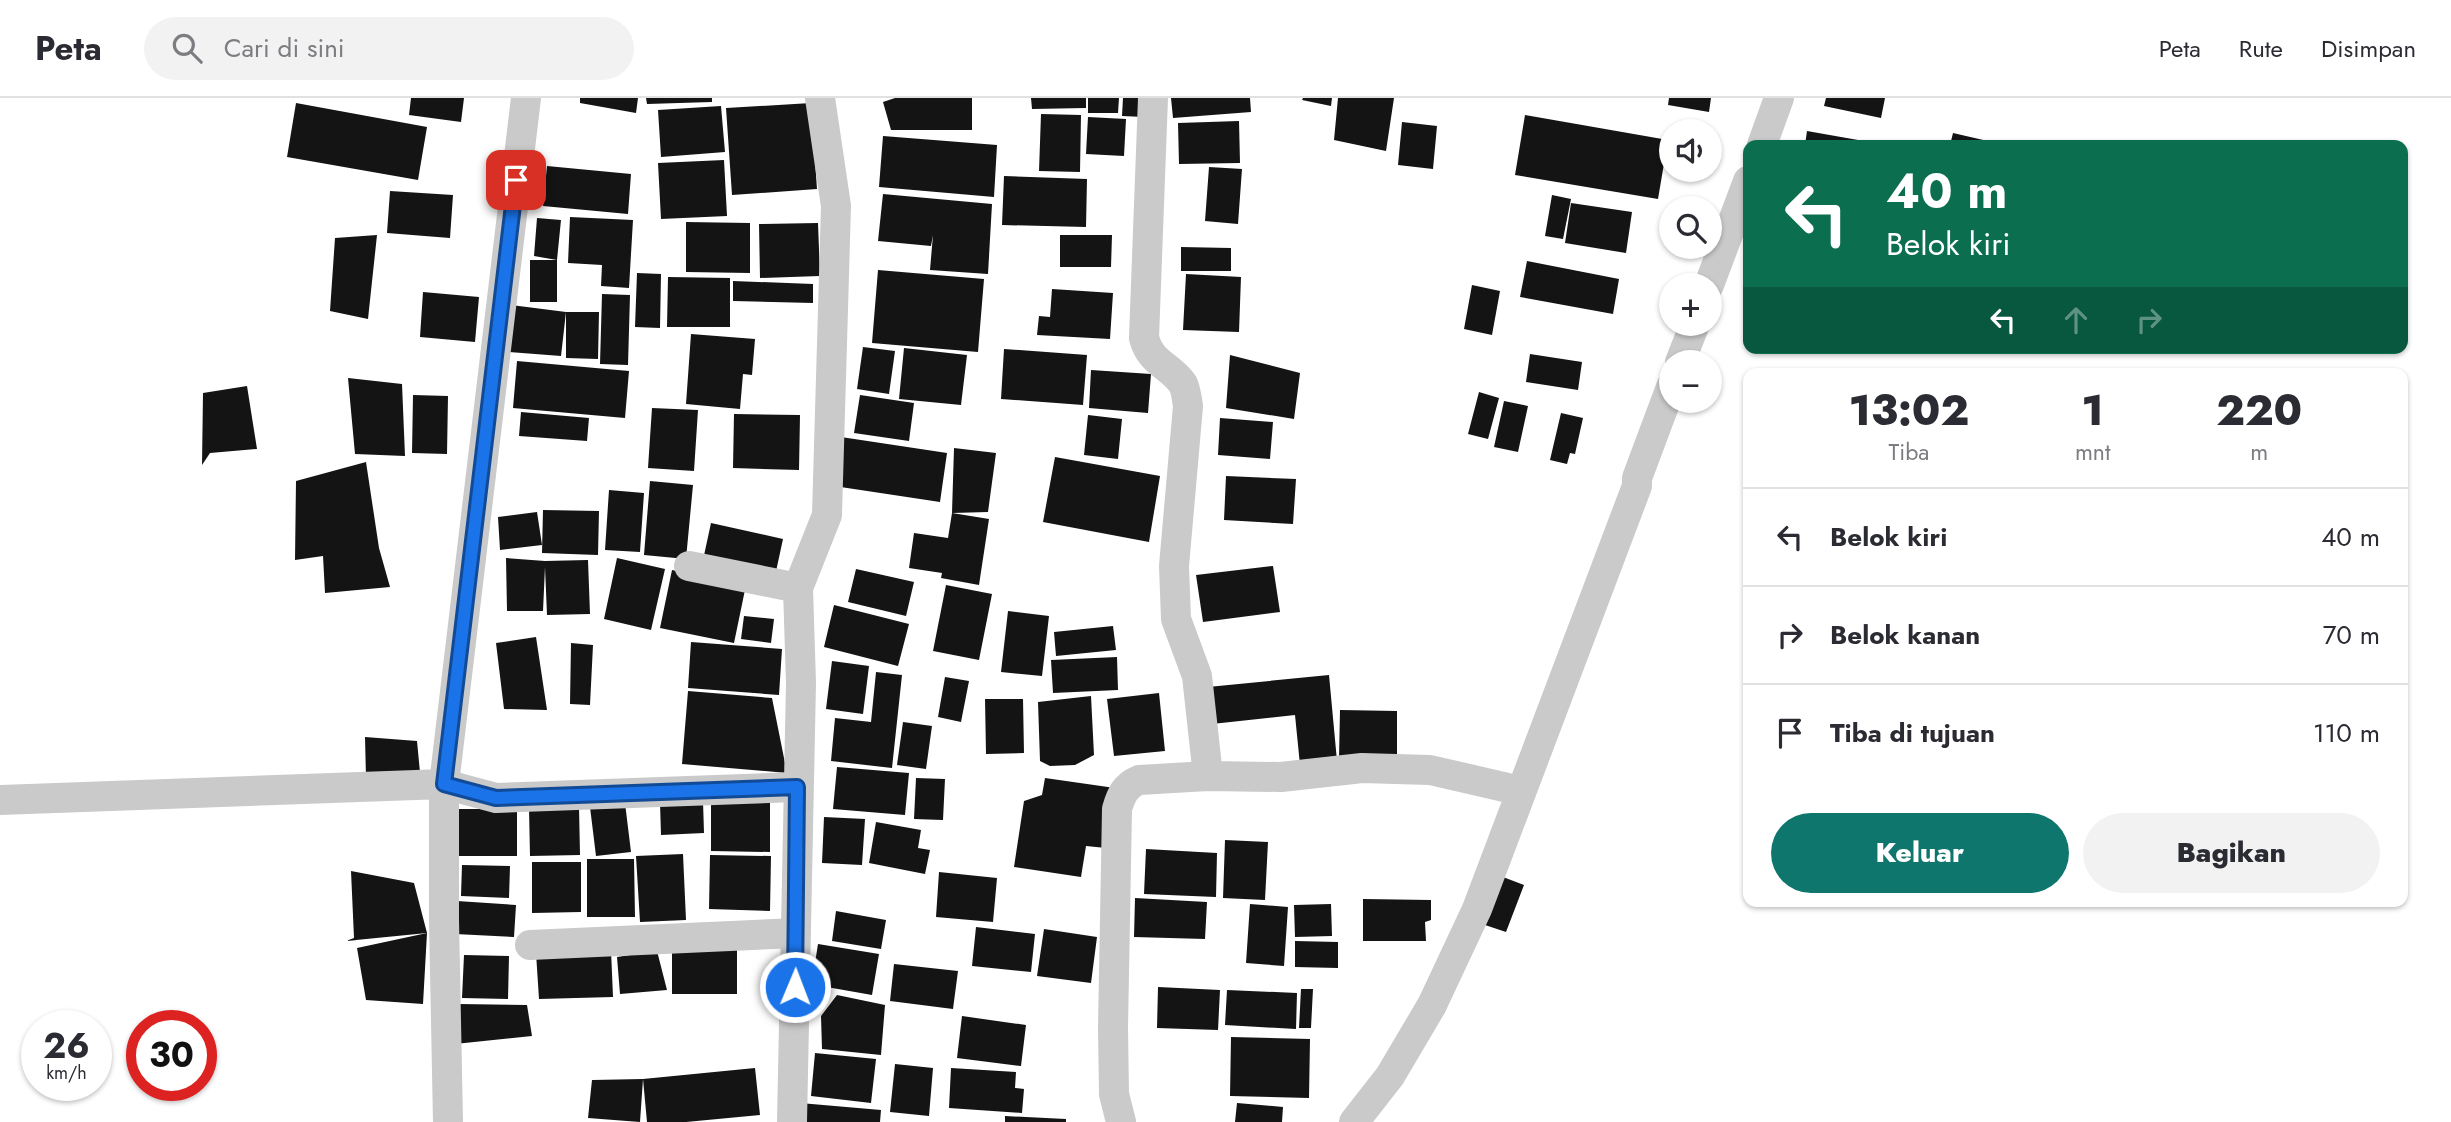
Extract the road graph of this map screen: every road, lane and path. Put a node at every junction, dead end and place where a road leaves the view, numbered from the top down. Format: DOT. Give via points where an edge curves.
graph roads {
  1 [pos="526,98"];
  2 [pos="820,98"];
  3 [pos="1153,98"];
  4 [pos="1779,98"];
  5 [pos="1764,140"];
  6 [pos="1743,194"];
  7 [pos="1714,273"];
  8 [pos="1661,413"];
  9 [pos="689,566"];
  10 [pos="799,589"];
  11 [pos="1208,775"];
  12 [pos="444,784"];
  13 [pos="797,787"];
  14 [pos="1521,791"];
  15 [pos="0,800"];
  16 [pos="796,933"];
  17 [pos="530,944"];
  18 [pos="448,1122"];
  19 [pos="792,1122"];
  20 [pos="1121,1122"];
  21 [pos="1354,1122"];
  1 -- 12 [label="street"];
  2 -- 10 [label="street" via="836,206 827,515"];
  3 -- 11 [label="street" via="1144,338 1153,358 1184,386 1188,406 1174,566 1176,619 1197,676"];
  4 -- 5 [label="street"];
  6 -- 7 [label="street"];
  8 -- 14 [label="street"];
  9 -- 10 [label="street"];
  10 -- 13 [label="street"];
  11 -- 14 [label="street" via="1281,777 1362,768 1430,770"];
  11 -- 20 [label="street" via="1139,780 1129,784 1117,809 1113,1028 1114,1094"];
  12 -- 13 [label="street" via="496,798"];
  12 -- 15 [label="street"];
  12 -- 18 [label="street"];
  13 -- 16 [label="street"];
  14 -- 21 [label="street" via="1477,908 1432,1005 1390,1076"];
  16 -- 17 [label="street"];
  16 -- 19 [label="street"];
}
